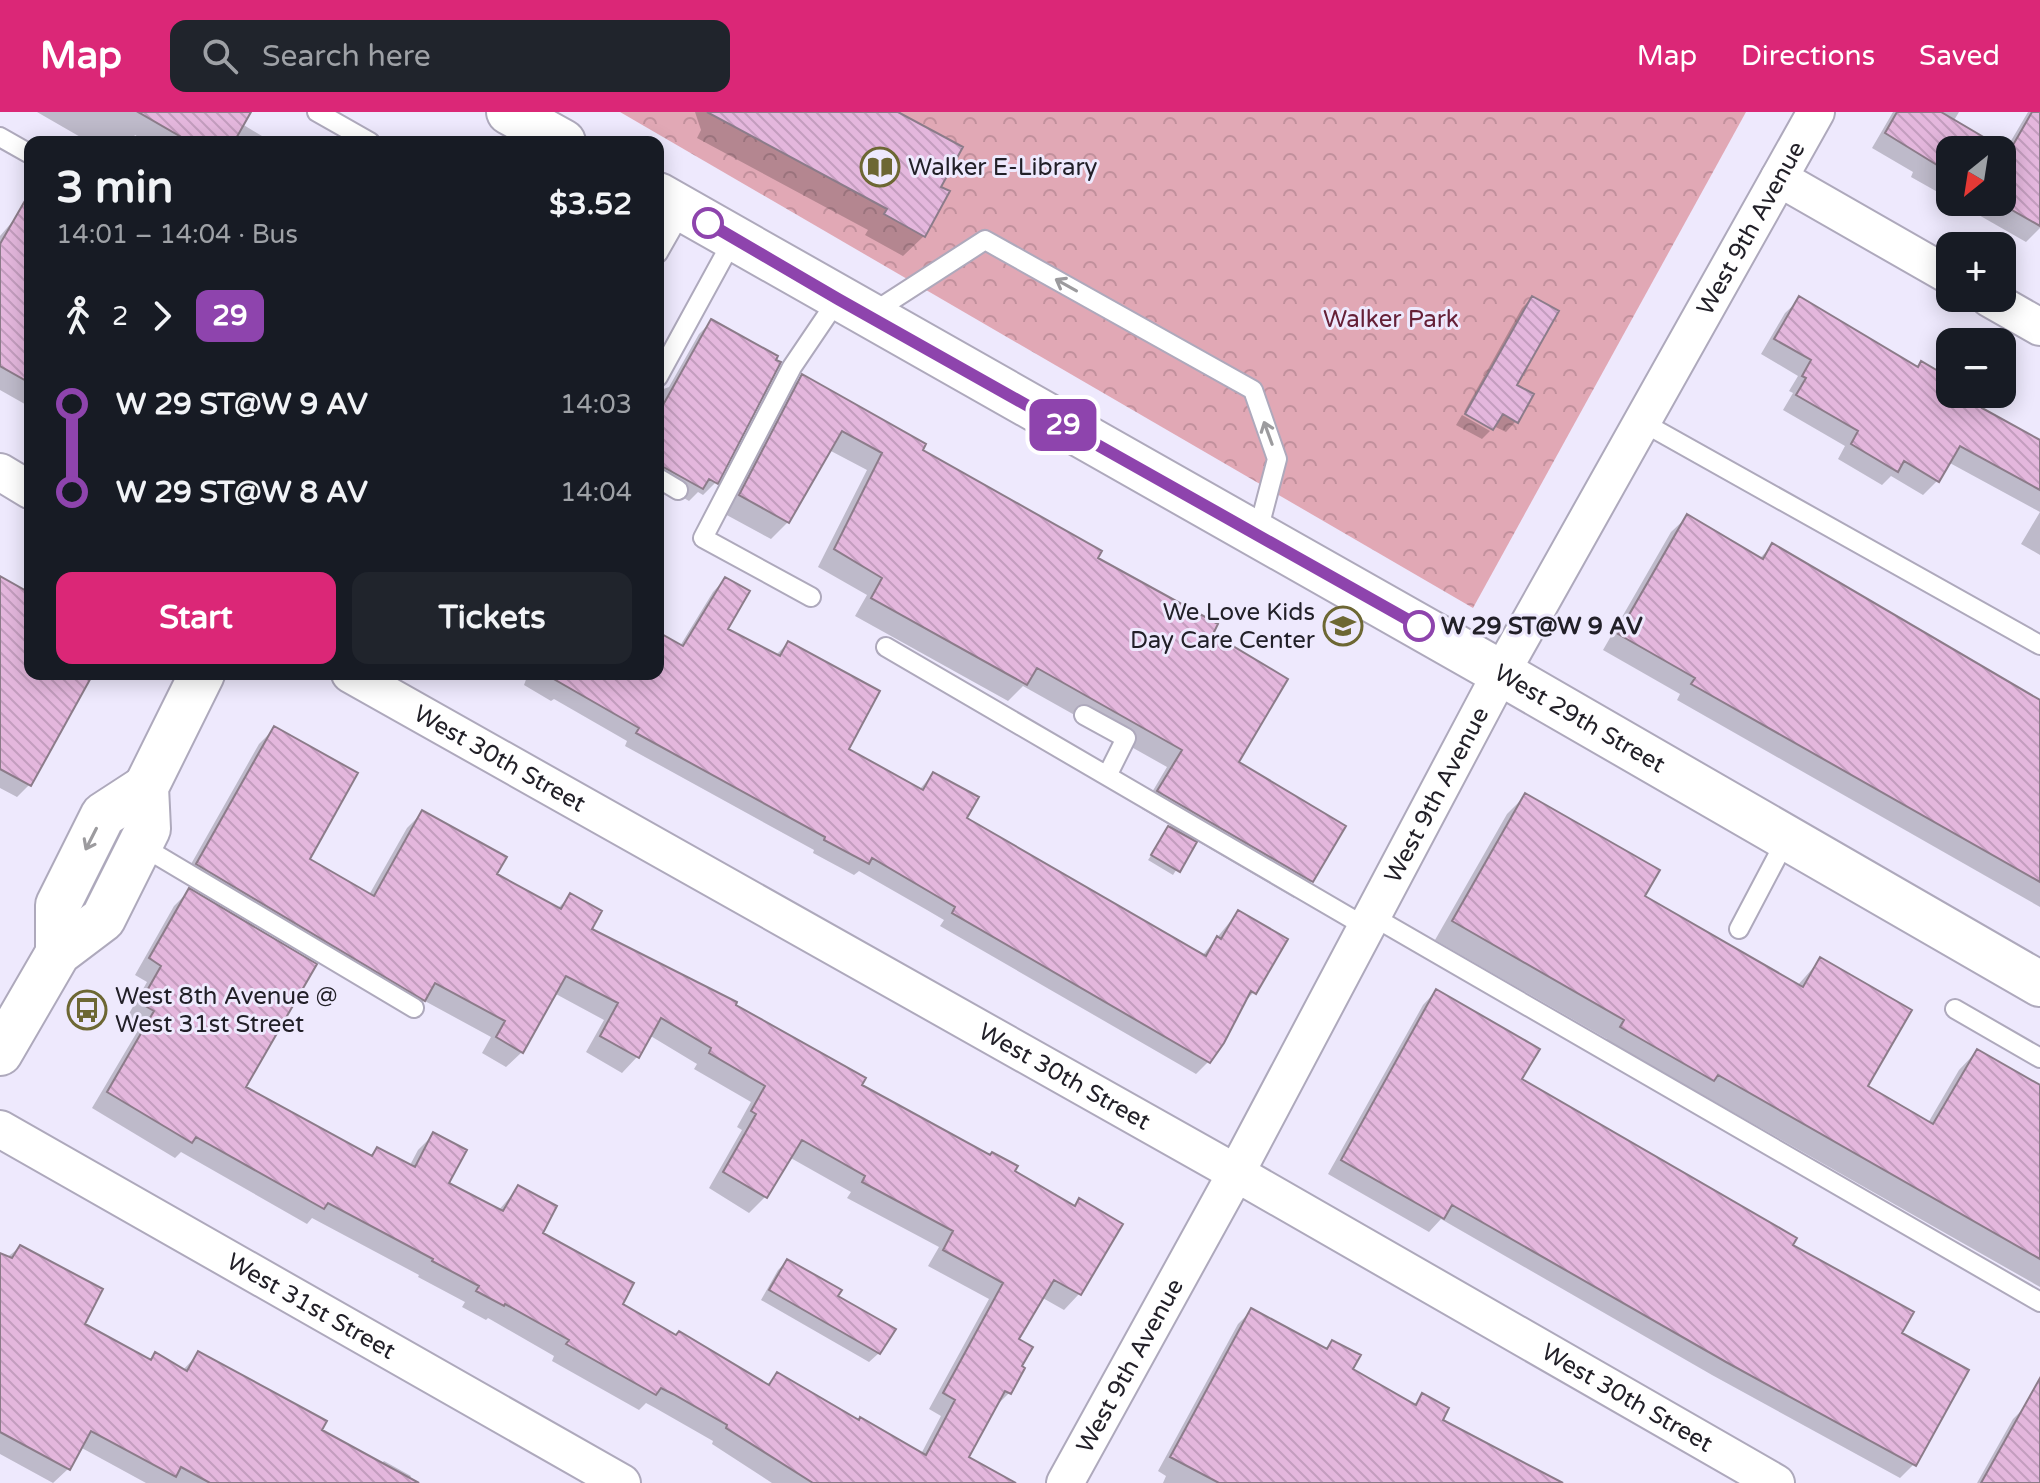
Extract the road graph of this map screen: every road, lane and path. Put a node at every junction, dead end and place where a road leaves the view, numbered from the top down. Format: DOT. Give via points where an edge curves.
graph roads {
  1 [pos="317,112"];
  2 [pos="506,112"];
  3 [pos="1816,112"];
  4 [pos="359,136"];
  5 [pos="491,136"];
  6 [pos="552,136"];
  7 [pos="0,137"];
  8 [pos="24,151"];
  9 [pos="1779,178"];
  10 [pos="671,202"];
  11 [pos="664,229"];
  12 [pos="734,238"];
  13 [pos="1936,268"];
  14 [pos="853,307"];
  15 [pos="2014,312"];
  16 [pos="2040,327"];
  17 [pos="664,366"];
  18 [pos="1642,422"];
  19 [pos="0,472"];
  20 [pos="664,482"];
  21 [pos="24,486"];
  22 [pos="678,490"];
  23 [pos="1257,535"];
  24 [pos="811,597"];
  25 [pos="2040,645"];
  26 [pos="886,647"];
  27 [pos="1501,673"];
  28 [pos="199,680"];
  29 [pos="361,680"];
  30 [pos="1084,715"];
  31 [pos="1107,776"];
  32 [pos="146,787"];
  33 [pos="1787,838"];
  34 [pos="140,845"];
  35 [pos="1369,921"];
  36 [pos="1739,929"];
  37 [pos="58,953"];
  38 [pos="2040,984"];
  39 [pos="414,1008"];
  40 [pos="1955,1009"];
  41 [pos="0,1053"];
  42 [pos="2040,1058"];
  43 [pos="0,1129"];
  44 [pos="1236,1173"];
  45 [pos="2040,1302"];
  46 [pos="622,1483"];
  47 [pos="1065,1483"];
  48 [pos="1776,1483"];
  1 -- 4 [label="lane"];
  2 -- 5 [label="street"];
  2 -- 6 [label="street"];
  3 -- 9 [label="street, West 9th Avenue"];
  7 -- 8 [label="lane"];
  9 -- 13 [label="street"];
  9 -- 18 [label="street, West 9th Avenue"];
  10 -- 11 [label="lane"];
  10 -- 12 [label="street, West 29th Street"];
  12 -- 14 [label="street, West 29th Street"];
  12 -- 17 [label="lane"];
  14 -- 23 [label="street, West 29th Street"];
  23 -- 14 [label="lane, one-way" via="1277,459 1253,390 985,240"];
  14 -- 24 [label="lane" via="792,367 703,538"];
  15 -- 16 [label="street"];
  18 -- 25 [label="lane"];
  18 -- 27 [label="street, West 9th Avenue"];
  19 -- 21 [label="street"];
  20 -- 22 [label="lane"];
  23 -- 27 [label="street, West 29th Street"];
  26 -- 31 [label="lane"];
  27 -- 33 [label="street, West 29th Street"];
  27 -- 35 [label="street, West 9th Avenue"];
  28 -- 32 [label="street"];
  29 -- 44 [label="street, West 30th Street"];
  30 -- 31 [label="lane" via="1126,738"];
  31 -- 35 [label="lane"];
  32 -- 34 [label="street" via="148,829"];
  32 -- 37 [label="street, one-way" via="103,815 58,905"];
  33 -- 36 [label="lane"];
  33 -- 38 [label="street, West 29th Street"];
  34 -- 37 [label="street" via="103,919"];
  34 -- 39 [label="lane"];
  35 -- 44 [label="street, West 9th Avenue"];
  35 -- 45 [label="lane"];
  37 -- 41 [label="street"];
  40 -- 42 [label="lane"];
  43 -- 46 [label="street, West 31st Street"];
  44 -- 47 [label="street, West 9th Avenue"];
  44 -- 48 [label="street, West 30th Street"];
}
